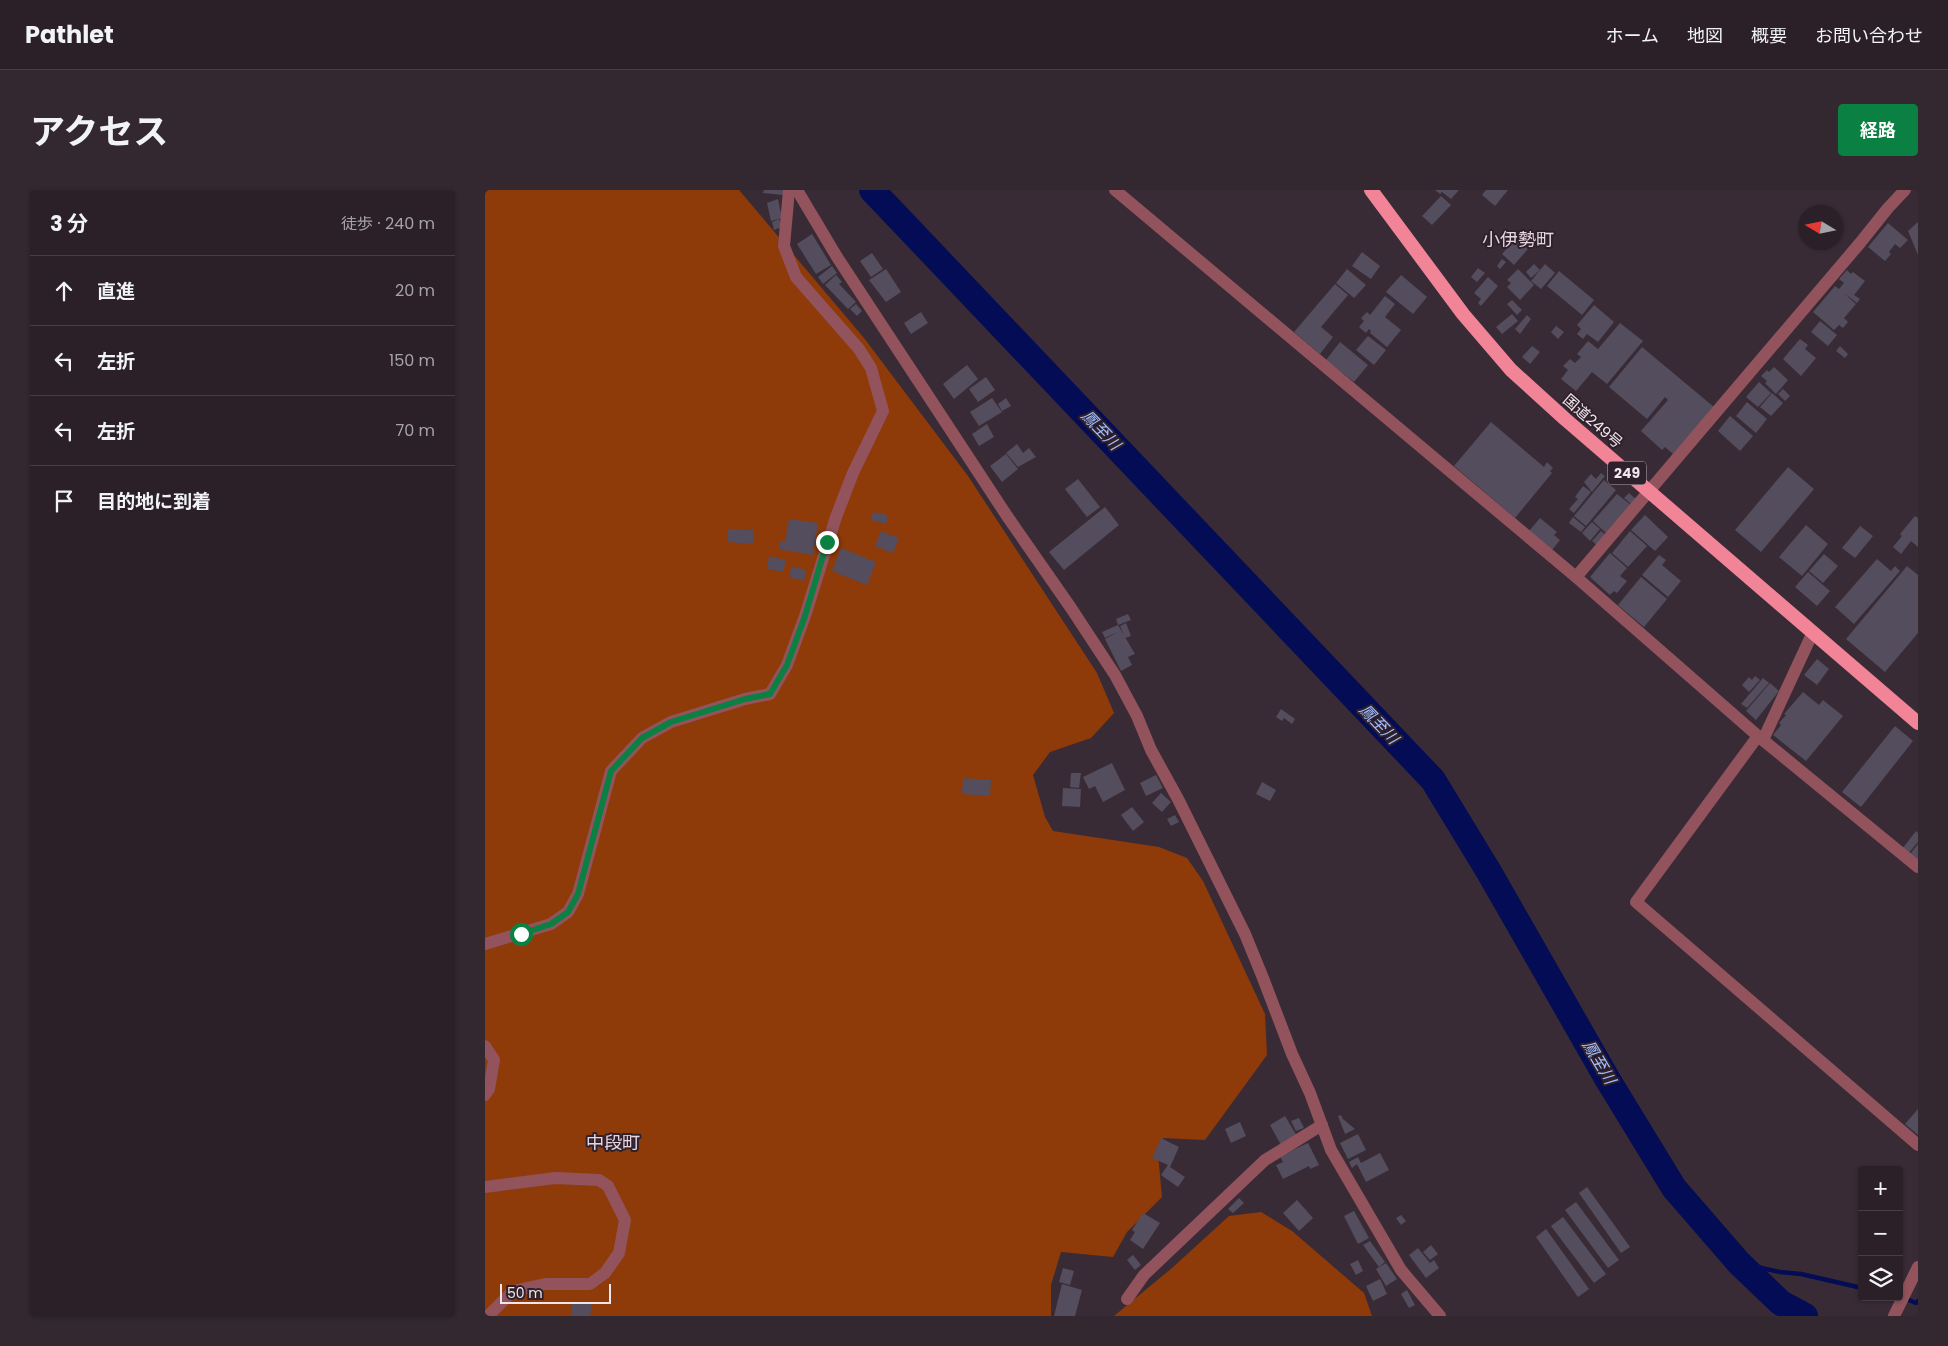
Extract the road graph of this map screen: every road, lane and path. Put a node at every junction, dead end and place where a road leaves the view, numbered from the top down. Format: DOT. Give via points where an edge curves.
graph roads {
  1 [pos="789,190"];
  2 [pos="797,190"];
  3 [pos="1115,190"];
  4 [pos="1371,190"];
  5 [pos="1905,190"];
  6 [pos="1649,492"];
  7 [pos="1577,578"];
  8 [pos="1813,632"];
  9 [pos="1918,723"];
  10 [pos="1760,738"];
  11 [pos="1918,868"];
  12 [pos="485,944"];
  13 [pos="485,1046"];
  14 [pos="485,1095"];
  15 [pos="1322,1125"];
  16 [pos="1918,1145"];
  17 [pos="485,1186"];
  18 [pos="1918,1267"];
  19 [pos="1127,1299"];
  20 [pos="1897,1310"];
  21 [pos="489,1316"];
  22 [pos="1440,1316"];
  1 -- 12 [label="street" via="784,246 796,277 859,349 871,368 883,411 836,517 787,665 770,694 671,722 642,738 611,771 578,894 568,912 551,924"];
  2 -- 15 [label="street" via="1007,516 1115,675 1245,934"];
  3 -- 7 [label="street"];
  4 -- 6 [label="highway, 国道249号 / 249" via="1463,314 1511,370"];
  5 -- 6 [label="street"];
  6 -- 7 [label="street"];
  6 -- 8 [label="highway, 国道249号 / 249"];
  7 -- 10 [label="street"];
  8 -- 9 [label="highway, 国道249号 / 249"];
  8 -- 10 [label="street"];
  10 -- 11 [label="street"];
  10 -- 16 [label="street" via="1636,902"];
  13 -- 14 [label="street" via="494,1060"];
  15 -- 19 [label="street" via="1265,1160 1144,1275"];
  15 -- 22 [label="street" via="1331,1150 1401,1270"];
  17 -- 21 [label="street" via="555,1178 599,1180 608,1186 625,1220 619,1253 605,1273 590,1284 545,1284 513,1291"];
  18 -- 20 [label="street"];
}
